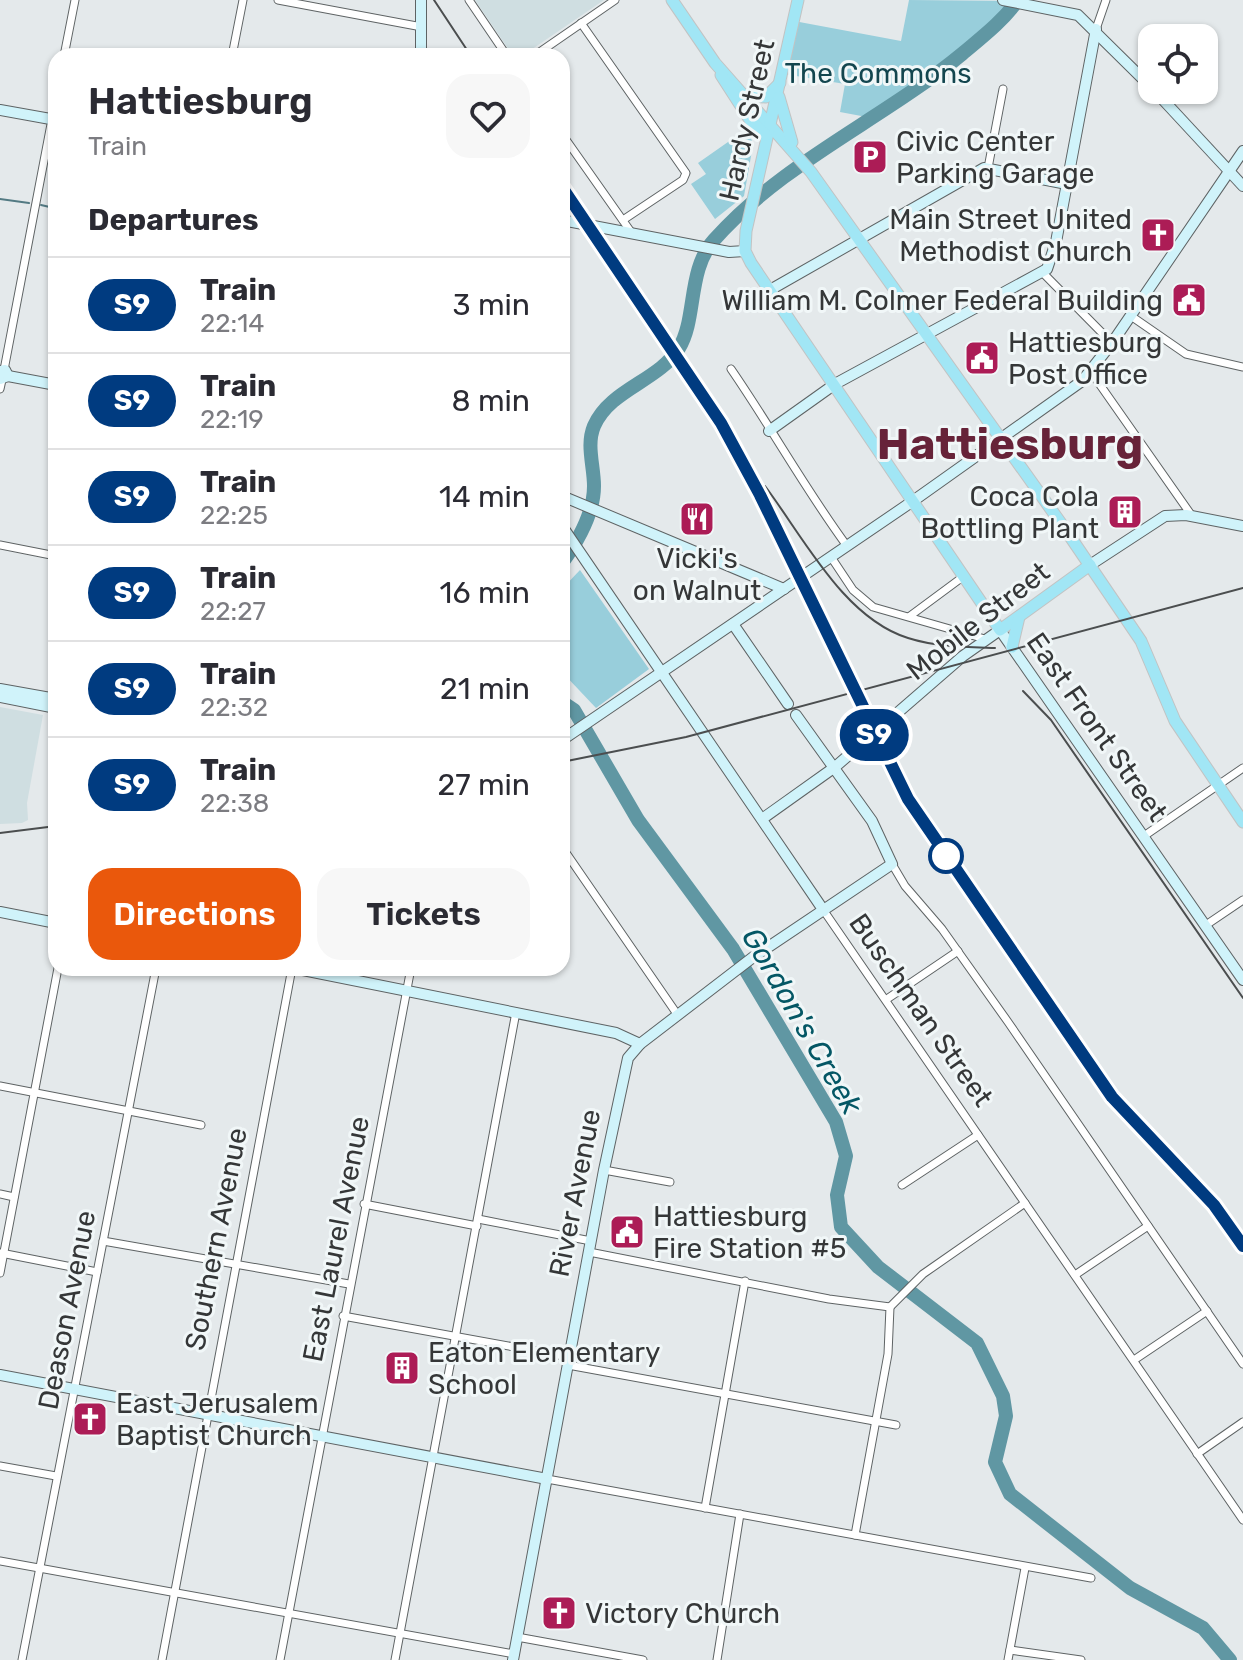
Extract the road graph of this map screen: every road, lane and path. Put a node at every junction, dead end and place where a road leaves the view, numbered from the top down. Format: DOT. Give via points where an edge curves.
graph roads {
  1 [pos="75,0"];
  2 [pos="243,0"];
  3 [pos="278,0"];
  4 [pos="421,0"];
  5 [pos="469,0"];
  6 [pos="615,0"];
  7 [pos="672,0"];
  8 [pos="798,0"];
  9 [pos="1005,0"];
  10 [pos="1106,0"];
  11 [pos="581,23"];
  12 [pos="422,27"];
  13 [pos="1096,29"];
  14 [pos="66,48"];
  15 [pos="234,48"];
  16 [pos="421,48"];
  17 [pos="502,48"];
  18 [pos="545,48"];
  19 [pos="715,63"];
  20 [pos="1138,73"];
  21 [pos="783,79"];
  22 [pos="1003,89"];
  23 [pos="779,93"];
  24 [pos="746,95"];
  25 [pos="1167,104"];
  26 [pos="0,110"];
  27 [pos="48,119"];
  28 [pos="770,121"];
  29 [pos="766,135"];
  30 [pos="570,145"];
  31 [pos="793,149"];
  32 [pos="48,150"];
  33 [pos="1243,151"];
  34 [pos="762,152"];
  35 [pos="988,168"];
  36 [pos="1229,171"];
  37 [pos="1067,184"];
  38 [pos="1243,186"];
  39 [pos="623,220"];
  40 [pos="570,221"];
  41 [pos="631,232"];
  42 [pos="858,240"];
  43 [pos="745,251"];
  44 [pos="1043,273"];
  45 [pos="770,290"];
  46 [pos="1131,316"];
  47 [pos="928,335"];
  48 [pos="1112,343"];
  49 [pos="1243,367"];
  50 [pos="731,369"];
  51 [pos="1091,372"];
  52 [pos="2,377"];
  53 [pos="48,384"];
  54 [pos="835,384"];
  55 [pos="769,431"];
  56 [pos="1002,439"];
  57 [pos="913,501"];
  58 [pos="572,503"];
  59 [pos="1192,516"];
  60 [pos="1243,526"];
  61 [pos="570,539"];
  62 [pos="0,545"];
  63 [pos="847,546"];
  64 [pos="48,554"];
  65 [pos="831,557"];
  66 [pos="1090,565"];
  67 [pos="964,576"];
  68 [pos="784,589"];
  69 [pos="910,616"];
  70 [pos="1019,616"];
  71 [pos="733,624"];
  72 [pos="1000,630"];
  73 [pos="985,639"];
  74 [pos="1012,647"];
  75 [pos="662,674"];
  76 [pos="0,689"];
  77 [pos="0,697"];
  78 [pos="48,698"];
  79 [pos="788,704"];
  80 [pos="48,706"];
  81 [pos="796,715"];
  82 [pos="570,735"];
  83 [pos="835,767"];
  84 [pos="1243,768"];
  85 [pos="1219,784"];
  86 [pos="762,819"];
  87 [pos="1243,822"];
  88 [pos="1144,836"];
  89 [pos="570,859"];
  90 [pos="892,864"];
  91 [pos="1243,900"];
  92 [pos="824,911"];
  93 [pos="0,912"];
  94 [pos="48,921"];
  95 [pos="1206,925"];
  96 [pos="958,951"];
  97 [pos="56,976"];
  98 [pos="154,976"];
  99 [pos="290,976"];
  100 [pos="332,976"];
  101 [pos="409,976"];
  102 [pos="1243,980"];
  103 [pos="406,991"];
  104 [pos="887,999"];
  105 [pos="516,1012"];
  106 [pos="677,1014"];
  107 [pos="640,1044"];
  108 [pos="0,1086"];
  109 [pos="33,1093"];
  110 [pos="128,1112"];
  111 [pos="201,1125"];
  112 [pos="978,1135"];
  113 [pos="604,1170"];
  114 [pos="670,1182"];
  115 [pos="902,1185"];
  116 [pos="0,1194"];
  117 [pos="14,1197"];
  118 [pos="1025,1203"];
  119 [pos="364,1204"];
  120 [pos="478,1222"];
  121 [pos="1148,1226"];
  122 [pos="103,1241"];
  123 [pos="590,1246"];
  124 [pos="2,1253"];
  125 [pos="235,1264"];
  126 [pos="97,1272"];
  127 [pos="0,1273"];
  128 [pos="1075,1275"];
  129 [pos="745,1281"];
  130 [pos="349,1284"];
  131 [pos="892,1304"];
  132 [pos="1207,1311"];
  133 [pos="343,1316"];
  134 [pos="457,1336"];
  135 [pos="1134,1360"];
  136 [pos="568,1361"];
  137 [pos="1243,1364"];
  138 [pos="0,1375"];
  139 [pos="75,1389"];
  140 [pos="725,1393"];
  141 [pos="208,1415"];
  142 [pos="876,1422"];
  143 [pos="1243,1422"];
  144 [pos="896,1425"];
  145 [pos="321,1436"];
  146 [pos="1197,1454"];
  147 [pos="433,1456"];
  148 [pos="0,1466"];
  149 [pos="56,1476"];
  150 [pos="547,1479"];
  151 [pos="705,1508"];
  152 [pos="740,1514"];
  153 [pos="1243,1520"];
  154 [pos="855,1535"];
  155 [pos="0,1561"];
  156 [pos="39,1568"];
  157 [pos="1025,1568"];
  158 [pos="1091,1578"];
  159 [pos="175,1592"];
  160 [pos="288,1613"];
  161 [pos="400,1631"];
  162 [pos="517,1637"];
  163 [pos="1010,1650"];
  164 [pos="513,1657"];
  165 [pos="22,1660"];
  166 [pos="162,1660"];
  167 [pos="280,1660"];
  168 [pos="395,1660"];
  169 [pos="643,1660"];
  170 [pos="717,1660"];
  171 [pos="1008,1660"];
  172 [pos="1081,1660"];
  1 -- 14 [label="street"];
  2 -- 15 [label="street"];
  3 -- 12 [label="street"];
  4 -- 12 [label="street"];
  5 -- 17 [label="street"];
  6 -- 11 [label="street"];
  7 -- 19 [label="main road"];
  8 -- 21 [label="main road, Hardy Street"];
  9 -- 13 [label="street" via="1072,12"];
  10 -- 13 [label="street"];
  11 -- 18 [label="street"];
  11 -- 39 [label="street" via="686,173"];
  12 -- 16 [label="street"];
  13 -- 20 [label="street"];
  13 -- 37 [label="street"];
  19 -- 24 [label="main road"];
  19 -- 29 [label="main road" via="743,110"];
  21 -- 23 [label="main road, Hardy Street"];
  21 -- 24 [label="main road" via="766,97"];
  22 -- 35 [label="street"];
  23 -- 28 [label="main road, Hardy Street"];
  23 -- 31 [label="main road"];
  24 -- 28 [label="main road"];
  25 -- 36 [label="street"];
  26 -- 27 [label="street"];
  28 -- 29 [label="main road, Hardy Street"];
  28 -- 31 [label="main road"];
  29 -- 34 [label="main road, Hardy Street"];
  30 -- 39 [label="street"];
  31 -- 34 [label="main road" via="774,143"];
  31 -- 42 [label="main road"];
  32 -- 52 [label="street"];
  33 -- 36 [label="street"];
  34 -- 43 [label="main road, Hardy Street"];
  35 -- 37 [label="street"];
  35 -- 42 [label="street"];
  36 -- 38 [label="street"];
  36 -- 46 [label="street"];
  37 -- 44 [label="street" via="1050,265"];
  39 -- 41 [label="street"];
  40 -- 41 [label="street"];
  41 -- 43 [label="street"];
  42 -- 45 [label="street"];
  42 -- 47 [label="main road"];
  43 -- 45 [label="main road, East Front Street"];
  44 -- 47 [label="street"];
  44 -- 48 [label="street"];
  45 -- 54 [label="main road, East Front Street"];
  46 -- 48 [label="street"];
  46 -- 49 [label="street" via="1186,354"];
  47 -- 54 [label="street"];
  47 -- 56 [label="main road"];
  48 -- 51 [label="street"];
  50 -- 55 [label="street"];
  51 -- 56 [label="street"];
  51 -- 59 [label="street"];
  52 -- 53 [label="street"];
  54 -- 55 [label="street"];
  54 -- 57 [label="main road, East Front Street"];
  55 -- 63 [label="street"];
  56 -- 57 [label="street"];
  56 -- 66 [label="main road"];
  57 -- 63 [label="street"];
  57 -- 67 [label="main road, East Front Street"];
  58 -- 68 [label="street"];
  59 -- 60 [label="street, Mobile Street"];
  59 -- 66 [label="street, Mobile Street" via="1159,518"];
  61 -- 75 [label="street, Buschman Street"];
  62 -- 64 [label="street"];
  63 -- 65 [label="street"];
  65 -- 68 [label="street"];
  65 -- 69 [label="street" via="867,603"];
  66 -- 70 [label="main road, Mobile Street"];
  66 -- 85 [label="main road" via="1141,641 1171,713"];
  67 -- 69 [label="street"];
  67 -- 72 [label="main road, East Front Street"];
  68 -- 71 [label="street"];
  69 -- 73 [label="street"];
  70 -- 72 [label="main road, Mobile Street"];
  70 -- 74 [label="main road"];
  71 -- 75 [label="street"];
  71 -- 79 [label="street"];
  72 -- 73 [label="street, Mobile Street"];
  72 -- 74 [label="street, East Front Street"];
  73 -- 83 [label="street, Mobile Street"];
  74 -- 88 [label="street, East Front Street"];
  75 -- 82 [label="street"];
  75 -- 86 [label="street, Buschman Street"];
  76 -- 78 [label="street"];
  77 -- 80 [label="street"];
  81 -- 83 [label="street"];
  83 -- 86 [label="street, Mobile Street"];
  83 -- 90 [label="street" via="879,832"];
  84 -- 85 [label="street"];
  85 -- 87 [label="main road"];
  85 -- 88 [label="street"];
  86 -- 92 [label="street, Buschman Street"];
  88 -- 95 [label="street, East Front Street"];
  89 -- 106 [label="street"];
  90 -- 92 [label="street, River Avenue"];
  90 -- 96 [label="street"];
  91 -- 95 [label="street"];
  92 -- 104 [label="street, Buschman Street"];
  92 -- 106 [label="street, River Avenue"];
  93 -- 94 [label="street"];
  95 -- 102 [label="street, East Front Street"];
  96 -- 104 [label="street"];
  96 -- 121 [label="street"];
  97 -- 109 [label="street"];
  98 -- 110 [label="street, Deason Avenue"];
  99 -- 125 [label="street, Southern Avenue"];
  100 -- 103 [label="street"];
  101 -- 103 [label="street, East Laurel Avenue"];
  103 -- 105 [label="street"];
  103 -- 119 [label="street, East Laurel Avenue"];
  104 -- 112 [label="street, Buschman Street"];
  105 -- 107 [label="street" via="616,1033"];
  105 -- 120 [label="street"];
  106 -- 107 [label="street, River Avenue"];
  107 -- 113 [label="street, River Avenue" via="624,1069"];
  108 -- 109 [label="street"];
  109 -- 110 [label="street"];
  109 -- 117 [label="street"];
  110 -- 111 [label="street"];
  110 -- 122 [label="street, Deason Avenue"];
  112 -- 115 [label="street"];
  112 -- 118 [label="street, Buschman Street"];
  113 -- 114 [label="street"];
  113 -- 123 [label="street, River Avenue"];
  116 -- 117 [label="street"];
  117 -- 124 [label="street"];
  118 -- 128 [label="street, Buschman Street"];
  118 -- 131 [label="street" via="923,1274"];
  119 -- 120 [label="street"];
  119 -- 130 [label="street, East Laurel Avenue"];
  120 -- 123 [label="street"];
  120 -- 134 [label="street"];
  121 -- 128 [label="street"];
  121 -- 132 [label="street"];
  122 -- 125 [label="street"];
  122 -- 126 [label="street, Deason Avenue"];
  123 -- 129 [label="street"];
  123 -- 136 [label="street, River Avenue"];
  124 -- 126 [label="street"];
  124 -- 127 [label="street"];
  125 -- 130 [label="street"];
  125 -- 141 [label="street, Southern Avenue"];
  126 -- 139 [label="street, Deason Avenue"];
  128 -- 135 [label="street, Buschman Street"];
  129 -- 131 [label="street"];
  129 -- 140 [label="street"];
  130 -- 133 [label="street, East Laurel Avenue"];
  131 -- 142 [label="street"];
  132 -- 135 [label="street"];
  132 -- 137 [label="street"];
  133 -- 134 [label="street"];
  133 -- 145 [label="street, East Laurel Avenue"];
  134 -- 136 [label="street"];
  134 -- 147 [label="street"];
  135 -- 146 [label="street, Buschman Street"];
  136 -- 140 [label="street"];
  136 -- 150 [label="street, River Avenue"];
  138 -- 139 [label="street"];
  139 -- 141 [label="street"];
  139 -- 149 [label="street, Deason Avenue"];
  140 -- 142 [label="street"];
  140 -- 151 [label="street"];
  141 -- 145 [label="street"];
  141 -- 159 [label="street, Southern Avenue"];
  142 -- 144 [label="street"];
  142 -- 154 [label="street"];
  143 -- 146 [label="street"];
  145 -- 147 [label="street"];
  145 -- 160 [label="street, East Laurel Avenue"];
  146 -- 153 [label="street, Buschman Street"];
  147 -- 150 [label="street"];
  147 -- 161 [label="street"];
  148 -- 149 [label="street"];
  149 -- 156 [label="street, Deason Avenue"];
  150 -- 151 [label="street"];
  150 -- 162 [label="street, River Avenue"];
  151 -- 152 [label="street"];
  152 -- 154 [label="street"];
  152 -- 170 [label="street"];
  154 -- 157 [label="street"];
  155 -- 156 [label="street"];
  156 -- 159 [label="street"];
  156 -- 165 [label="street, Deason Avenue"];
  157 -- 158 [label="street"];
  157 -- 163 [label="street"];
  159 -- 160 [label="street"];
  159 -- 166 [label="street, Southern Avenue"];
  160 -- 161 [label="street"];
  160 -- 167 [label="street, East Laurel Avenue"];
  161 -- 164 [label="street"];
  161 -- 168 [label="street"];
  162 -- 164 [label="street, River Avenue"];
  162 -- 169 [label="street"];
  163 -- 171 [label="street"];
  163 -- 172 [label="street"];
}
